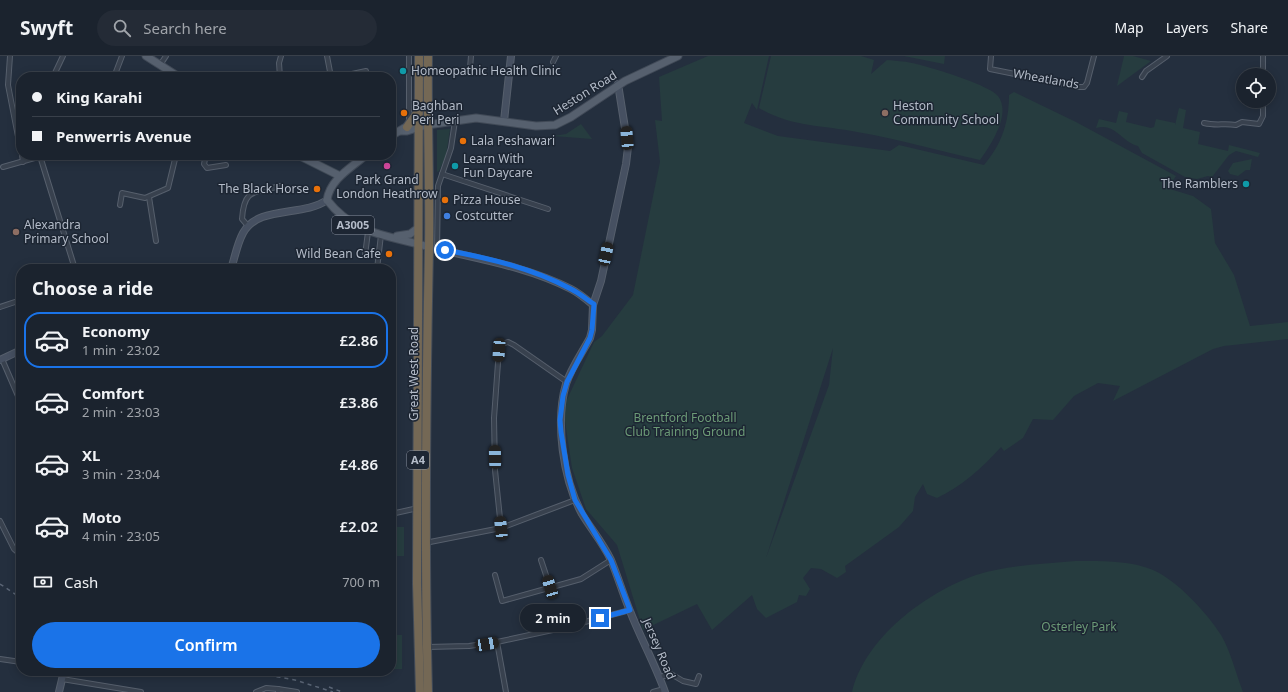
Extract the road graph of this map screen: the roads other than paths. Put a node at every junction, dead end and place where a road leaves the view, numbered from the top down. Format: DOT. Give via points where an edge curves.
graph roads {
  1 [pos="10,56"];
  2 [pos="63,56"];
  3 [pos="122,56"];
  4 [pos="146,56"];
  5 [pos="166,56"];
  6 [pos="281,56"];
  7 [pos="327,56"];
  8 [pos="410,56"];
  9 [pos="419,56"];
  10 [pos="428,56"];
  11 [pos="471,56"];
  12 [pos="511,56"];
  13 [pos="556,56"];
  14 [pos="678,56"];
  15 [pos="991,56"];
  16 [pos="1094,56"];
  17 [pos="1167,56"];
  18 [pos="1263,56"];
  19 [pos="553,62"];
  20 [pos="160,65"];
  21 [pos="470,68"];
  22 [pos="1263,68"];
  23 [pos="366,71"];
  24 [pos="55,72"];
  25 [pos="116,72"];
  26 [pos="171,72"];
  27 [pos="280,72"];
  28 [pos="330,72"];
  29 [pos="361,72"];
  30 [pos="1142,77"];
  31 [pos="618,84"];
  32 [pos="1263,108"];
  33 [pos="419,109"];
  34 [pos="455,121"];
  35 [pos="504,121"];
  36 [pos="1204,123"];
  37 [pos="16,126"];
  38 [pos="423,126"];
  39 [pos="405,127"];
  40 [pos="396,133"];
  41 [pos="29,160"];
  42 [pos="41,160"];
  43 [pos="175,160"];
  44 [pos="205,160"];
  45 [pos="308,160"];
  46 [pos="360,160"];
  47 [pos="23,162"];
  48 [pos="226,165"];
  49 [pos="3,167"];
  50 [pos="442,174"];
  51 [pos="340,176"];
  52 [pos="282,188"];
  53 [pos="148,197"];
  54 [pos="431,197"];
  55 [pos="327,200"];
  56 [pos="120,205"];
  57 [pos="548,209"];
  58 [pos="248,226"];
  59 [pos="418,228"];
  60 [pos="368,232"];
  61 [pos="381,235"];
  62 [pos="393,237"];
  63 [pos="156,241"];
  64 [pos="419,244"];
  65 [pos="433,248"];
  66 [pos="366,255"];
  67 [pos="73,264"];
  68 [pos="233,264"];
  69 [pos="378,264"];
  70 [pos="16,302"];
  71 [pos="594,304"];
  72 [pos="0,307"];
  73 [pos="16,352"];
  74 [pos="1,360"];
  75 [pos="567,382"];
  76 [pos="16,392"];
  77 [pos="575,500"];
  78 [pos="418,508"];
  79 [pos="396,513"];
  80 [pos="0,521"];
  81 [pos="501,528"];
  82 [pos="425,544"];
  83 [pos="16,551"];
  84 [pos="541,560"];
  85 [pos="611,560"];
  86 [pos="495,575"];
  87 [pos="550,587"];
  88 [pos="630,610"];
  89 [pos="497,642"];
  90 [pos="427,647"];
  91 [pos="0,659"];
  92 [pos="16,661"];
  93 [pos="62,676"];
  94 [pos="74,676"];
  95 [pos="699,676"];
  96 [pos="660,677"];
  97 [pos="278,690"];
  98 [pos="664,690"];
  99 [pos="59,692"];
  100 [pos="141,692"];
  101 [pos="256,692"];
  102 [pos="297,692"];
  103 [pos="420,692"];
  104 [pos="428,692"];
  105 [pos="506,692"];
  106 [pos="653,692"];
  1 -- 37 [label="street" via="8,85"];
  2 -- 24 [label="street"];
  3 -- 25 [label="street"];
  4 -- 20 [label="main road"];
  5 -- 20 [label="street"];
  6 -- 27 [label="street"];
  7 -- 28 [label="street"];
  8 -- 39 [label="street"];
  9 -- 33 [label="highway, Great West Road / A4"];
  10 -- 38 [label="highway, Great West Road / A4"];
  11 -- 21 [label="street"];
  12 -- 35 [label="street"];
  13 -- 19 [label="street"];
  14 -- 31 [label="main road, Heston Road"];
  15 -- 16 [label="street, Wheatlands" via="990,69 1080,87 1087,83"];
  17 -- 30 [label="street" via="1146,71"];
  18 -- 22 [label="street"];
  20 -- 26 [label="main road"];
  23 -- 29 [label="street"];
  31 -- 35 [label="main road, Heston Road" via="571,117 555,125 536,126"];
  31 -- 71 [label="street, Jersey Road" via="628,147"];
  32 -- 36 [label="street" via="1260,124 1242,122 1236,125 1225,123 1216,126"];
  33 -- 38 [label="highway, Great West Road / A4"];
  33 -- 39 [label="highway"];
  34 -- 35 [label="main road, Heston Road" via="476,118"];
  34 -- 38 [label="main road, Heston Road"];
  34 -- 50 [label="street" via="451,148"];
  38 -- 39 [label="main road, Heston Road"];
  38 -- 54 [label="highway, Great West Road / A4"];
  38 -- 59 [label="highway, Great West Road / A4"];
  39 -- 40 [label="main road"];
  41 -- 47 [label="street"];
  42 -- 67 [label="street"];
  43 -- 53 [label="street" via="168,188"];
  44 -- 48 [label="street" via="206,168"];
  45 -- 51 [label="main road"];
  46 -- 51 [label="main road, A3005"];
  47 -- 49 [label="street"];
  50 -- 54 [label="street"];
  50 -- 57 [label="street"];
  51 -- 55 [label="main road, A3005" via="331,188"];
  52 -- 58 [label="street" via="280,186 249,194 244,200 242,219"];
  53 -- 56 [label="street" via="122,193"];
  53 -- 63 [label="street"];
  54 -- 64 [label="highway" via="424,214 423,240"];
  54 -- 65 [label="highway, Great West Road / A4"];
  55 -- 58 [label="street" via="318,207 279,212"];
  55 -- 60 [label="main road, A3005" via="352,224"];
  58 -- 68 [label="street" via="240,240"];
  59 -- 62 [label="main road, A3005" via="410,234"];
  59 -- 64 [label="highway, Great West Road / A4"];
  60 -- 61 [label="main road, A3005"];
  60 -- 66 [label="street"];
  61 -- 62 [label="main road, A3005"];
  61 -- 69 [label="street"];
  62 -- 64 [label="main road, A3005"];
  64 -- 65 [label="main road, A3005"];
  64 -- 78 [label="highway, Great West Road / A4"];
  65 -- 71 [label="street" via="482,258 540,275 572,289"];
  65 -- 82 [label="highway, Great West Road / A4" via="427,310"];
  70 -- 72 [label="street"];
  71 -- 75 [label="street, Jersey Road" via="590,338"];
  73 -- 74 [label="street"];
  74 -- 76 [label="street"];
  75 -- 77 [label="street, Jersey Road" via="561,406 561,432"];
  75 -- 81 [label="street" via="514,345 508,342 502,344 499,350 494,418 495,470"];
  77 -- 81 [label="street"];
  77 -- 85 [label="street, Jersey Road"];
  78 -- 79 [label="street"];
  78 -- 103 [label="highway, Great West Road / A4"];
  80 -- 83 [label="street"];
  81 -- 82 [label="street"];
  82 -- 90 [label="highway, Great West Road / A4"];
  84 -- 87 [label="street"];
  85 -- 87 [label="street" via="581,579"];
  85 -- 88 [label="street, Jersey Road"];
  86 -- 87 [label="street" via="502,601"];
  88 -- 89 [label="street"];
  88 -- 96 [label="street, Jersey Road"];
  89 -- 90 [label="street"];
  89 -- 105 [label="street"];
  90 -- 104 [label="highway, Great West Road / A4"];
  91 -- 92 [label="street"];
  93 -- 99 [label="street"];
  94 -- 100 [label="street"];
  95 -- 96 [label="street" via="699,685 671,674"];
  96 -- 98 [label="street, Jersey Road"];
  97 -- 101 [label="street" via="266,688"];
  97 -- 102 [label="street"];
  98 -- 106 [label="street"];
}
